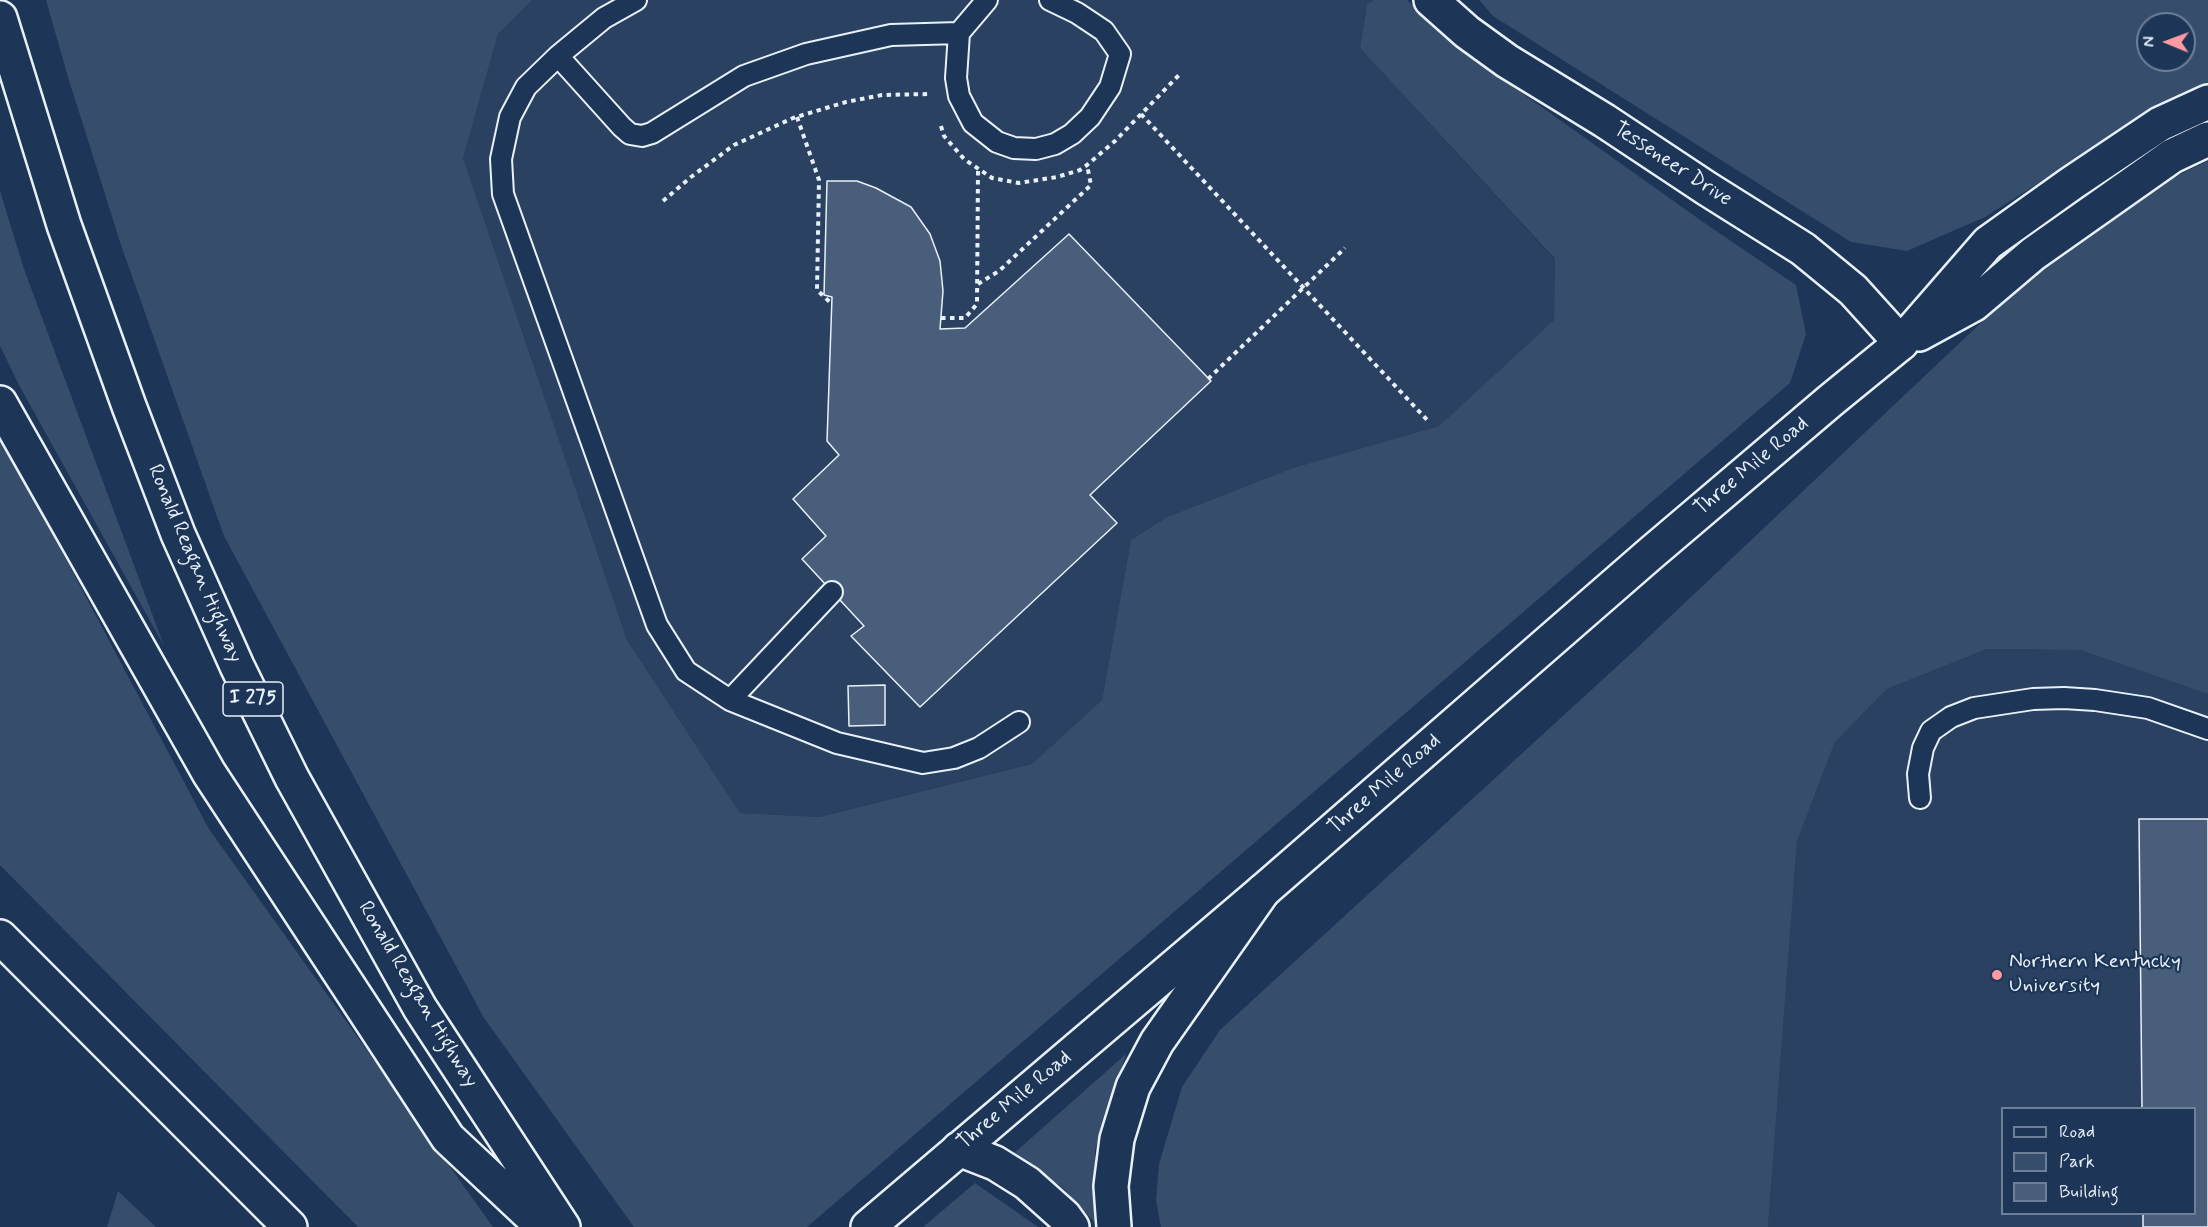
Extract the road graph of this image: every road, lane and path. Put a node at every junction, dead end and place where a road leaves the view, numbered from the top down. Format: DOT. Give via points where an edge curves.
graph roads {
  1 [pos="10,0"];
  2 [pos="636,0"];
  3 [pos="987,0"];
  4 [pos="1050,0"];
  5 [pos="1431,0"];
  6 [pos="0,18"];
  7 [pos="959,33"];
  8 [pos="558,56"];
  9 [pos="1181,73"];
  10 [pos="2208,102"];
  11 [pos="933,104"];
  12 [pos="1141,114"];
  13 [pos="797,117"];
  14 [pos="940,125"];
  15 [pos="34,128"];
  16 [pos="2208,139"];
  17 [pos="1087,165"];
  18 [pos="978,169"];
  19 [pos="663,201"];
  20 [pos="1345,248"];
  21 [pos="977,285"];
  22 [pos="1304,289"];
  23 [pos="832,304"];
  24 [pos="941,318"];
  25 [pos="1901,343"];
  26 [pos="1208,379"];
  27 [pos="0,404"];
  28 [pos="1429,422"];
  29 [pos="832,592"];
  30 [pos="730,700"];
  31 [pos="1019,722"];
  32 [pos="2208,729"];
  33 [pos="1920,798"];
  34 [pos="1263,891"];
  35 [pos="0,937"];
  36 [pos="959,1149"];
  37 [pos="290,1227"];
  38 [pos="543,1227"];
  39 [pos="563,1227"];
  40 [pos="868,1227"];
  41 [pos="1072,1227"];
  42 [pos="1114,1227"];
  1 -- 15 [label="main road"];
  2 -- 8 [label="lane" via="604,18"];
  3 -- 7 [label="lane"];
  4 -- 7 [label="lane" via="1104,32 1119,54 1110,87 1090,117 1055,144 1036,149 1014,148 997,142 973,123 959,96 956,78"];
  5 -- 25 [label="main road, Tesseneer Drive" via="1507,61 1803,249 1853,290"];
  6 -- 15 [label="main road, Ronald Reagan Highway / I 275"];
  7 -- 8 [label="lane" via="891,35 806,54 744,76 642,136 630,134 622,127"];
  8 -- 30 [label="lane" via="526,87 510,117 501,159 502,194 657,626 686,671"];
  9 -- 12 [label="path"];
  10 -- 25 [label="main road, Three Mile Road" via="2160,124 1988,243"];
  11 -- 13 [label="path" via="929,94 882,95"];
  12 -- 17 [label="path"];
  12 -- 22 [label="path"];
  13 -- 19 [label="path" via="734,145"];
  13 -- 23 [label="path" via="819,180 817,290"];
  14 -- 18 [label="path" via="944,136"];
  15 -- 39 [label="main road, Ronald Reagan Highway / I 275" via="129,406 178,534 237,666 292,778 420,1008"];
  16 -- 25 [label="main road, Three Mile Road" via="2172,156 2042,247 1974,304"];
  17 -- 18 [label="path" via="1057,177 1019,183 992,178"];
  17 -- 21 [label="path" via="1091,185 999,271"];
  18 -- 21 [label="path"];
  20 -- 22 [label="path"];
  21 -- 24 [label="path" via="977,304 965,318"];
  22 -- 26 [label="path"];
  22 -- 28 [label="path"];
  25 -- 34 [label="main road, Three Mile Road" via="1650,554"];
  27 -- 38 [label="main road" via="209,773 448,1138"];
  29 -- 30 [label="lane"];
  30 -- 31 [label="lane" via="837,743 923,763 954,758 979,748"];
  32 -- 33 [label="lane" via="2148,708 2095,700 2033,699 1974,708 1931,731 1918,774"];
  34 -- 36 [label="main road, Three Mile Road"];
  34 -- 42 [label="main road" via="1157,1041 1133,1087 1117,1139 1111,1186"];
  35 -- 37 [label="main road"];
  36 -- 40 [label="main road, Three Mile Road"];
  36 -- 41 [label="main road" via="995,1163 1027,1183"];
}
